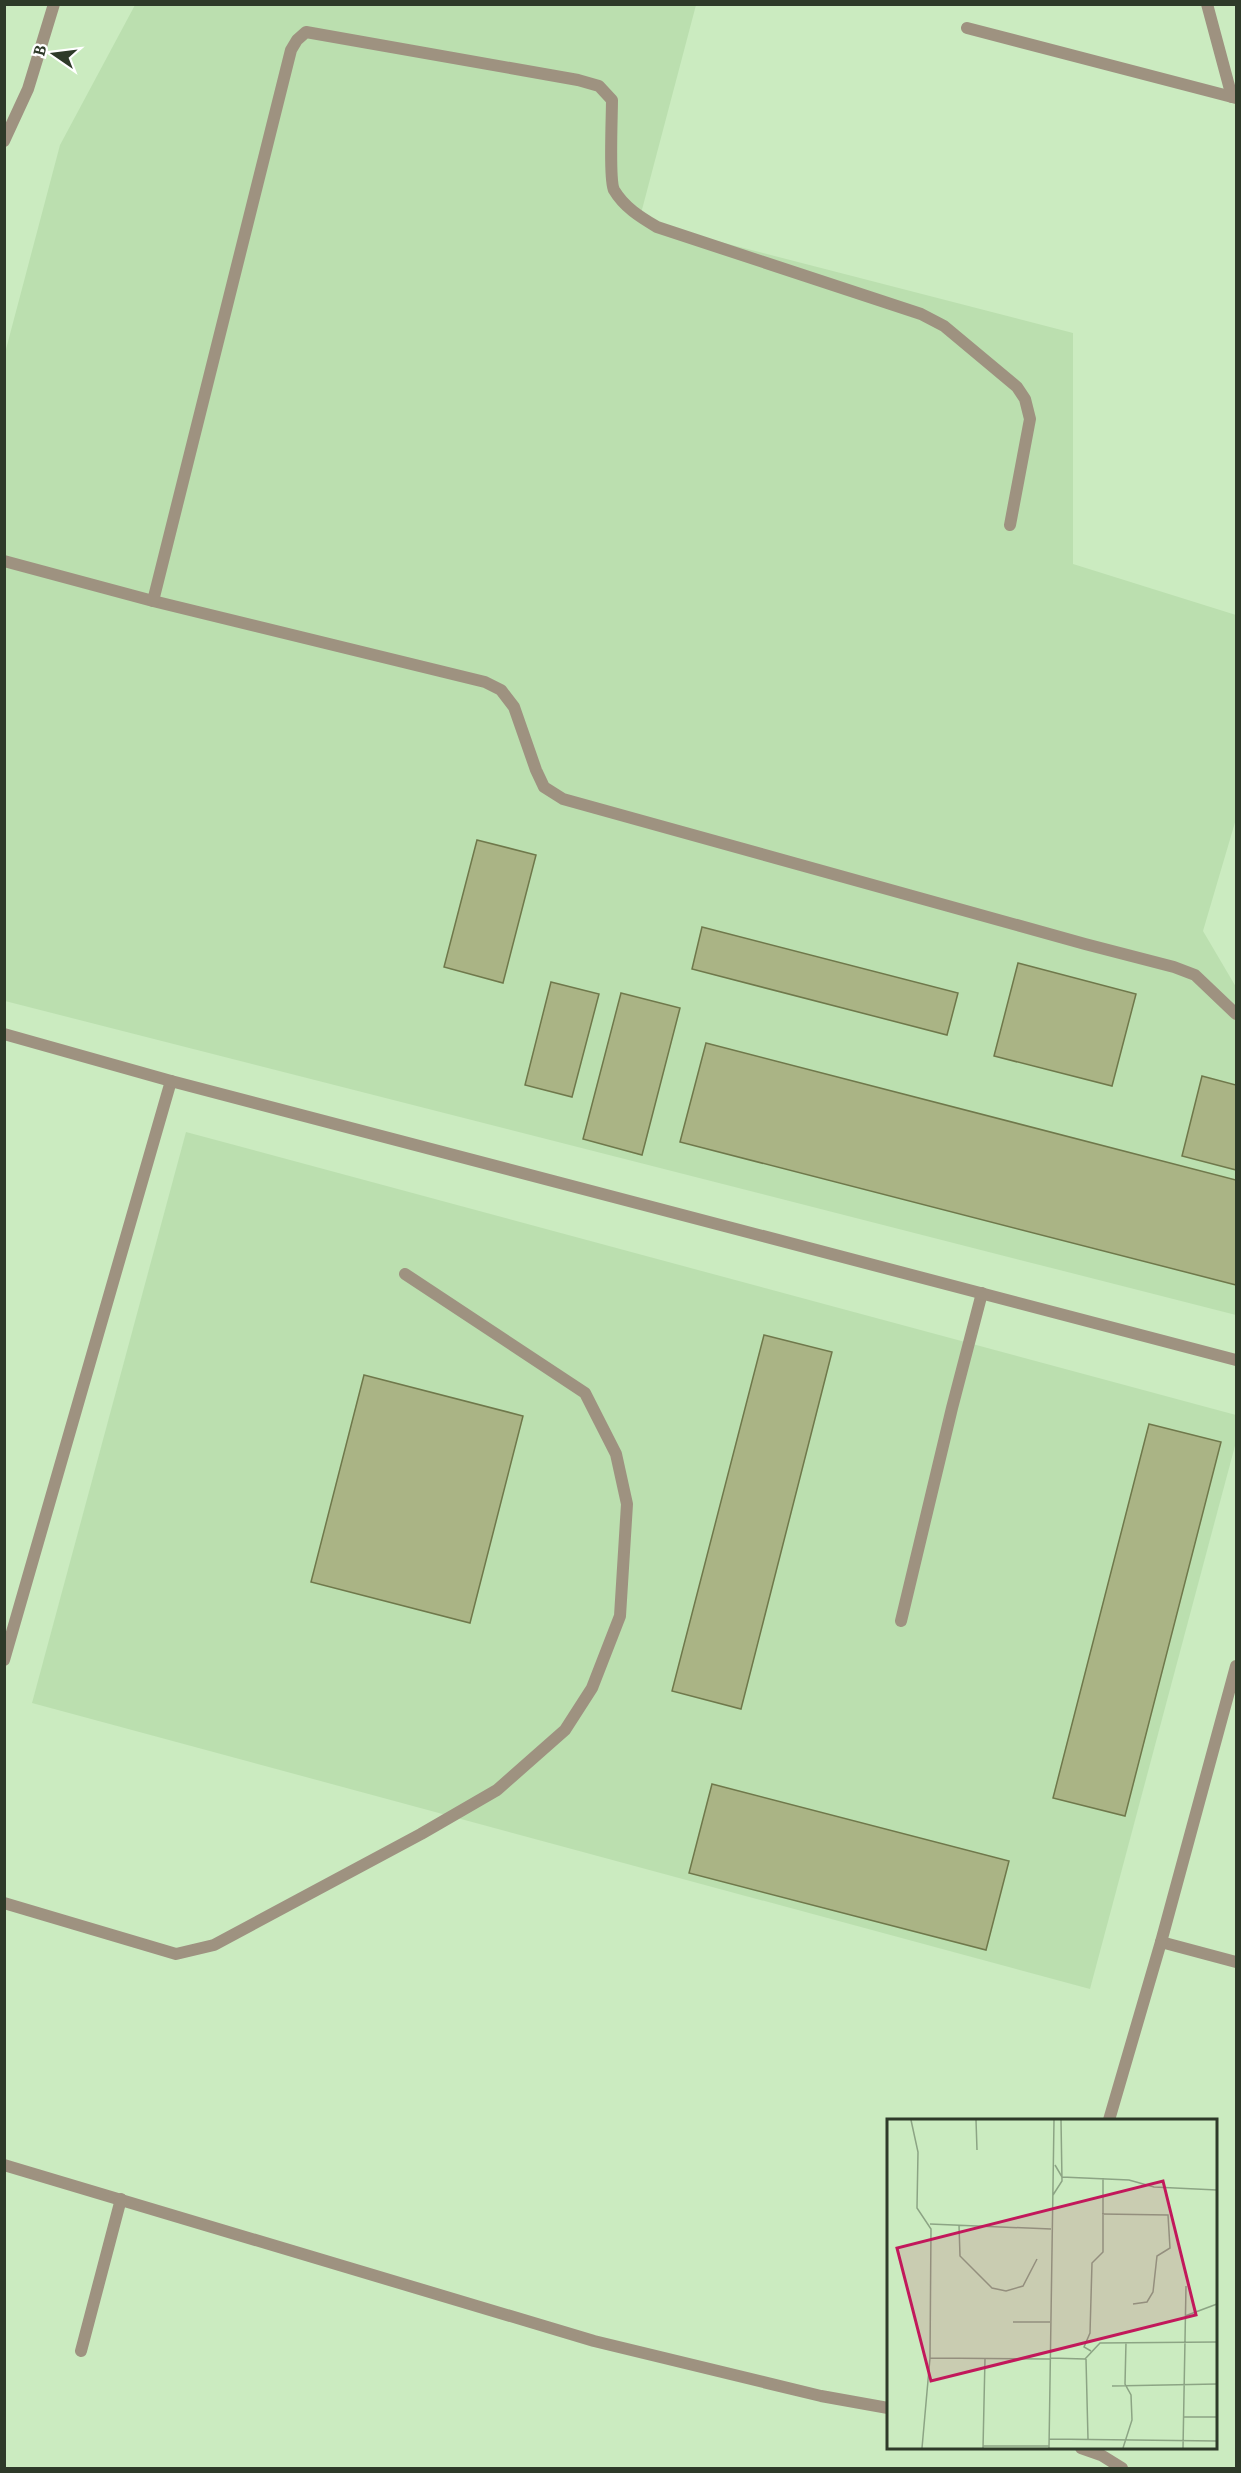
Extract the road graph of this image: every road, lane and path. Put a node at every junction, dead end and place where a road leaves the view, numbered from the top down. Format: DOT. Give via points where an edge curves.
graph roads {
  1 [pos="54,4"];
  2 [pos="1207,4"];
  3 [pos="967,28"];
  4 [pos="1234,97"];
  5 [pos="4,141"];
  6 [pos="1010,525"];
  7 [pos="4,561"];
  8 [pos="153,601"];
  9 [pos="1236,1014"];
  10 [pos="4,1034"];
  11 [pos="171,1081"];
  12 [pos="405,1274"];
  13 [pos="982,1293"];
  14 [pos="1236,1360"];
  15 [pos="901,1621"];
  16 [pos="4,1660"];
  17 [pos="1236,1666"];
  18 [pos="4,1903"];
  19 [pos="1161,1942"];
  20 [pos="1236,1962"];
  21 [pos="1110,2119"];
  22 [pos="4,2165"];
  23 [pos="122,2199"];
  24 [pos="81,2351"];
  25 [pos="887,2408"];
  26 [pos="1085,2449"];
  27 [pos="1122,2469"];
  1 -- 5 [label="street" via="28,89"];
  2 -- 4 [label="street"];
  3 -- 4 [label="street"];
  6 -- 8 [label="street" via="1030,419 1025,399 1017,387 944,326 921,314 657,227 638,216 613,188 612,100 599,86 306,32 291,50"];
  7 -- 8 [label="street"];
  8 -- 9 [label="street" via="485,682 501,690 514,707 544,787 563,799 1174,967 1195,975"];
  10 -- 11 [label="street"];
  11 -- 13 [label="street"];
  11 -- 16 [label="street"];
  12 -- 18 [label="street" via="585,1393 616,1454 627,1504 620,1616 592,1688 565,1730 498,1790 214,1946 176,1954"];
  13 -- 14 [label="street"];
  13 -- 15 [label="street"];
  17 -- 19 [label="street"];
  19 -- 20 [label="street"];
  19 -- 21 [label="street"];
  22 -- 23 [label="street"];
  23 -- 24 [label="street"];
  23 -- 25 [label="street" via="594,2341 821,2396"];
  26 -- 27 [label="street"];
}
